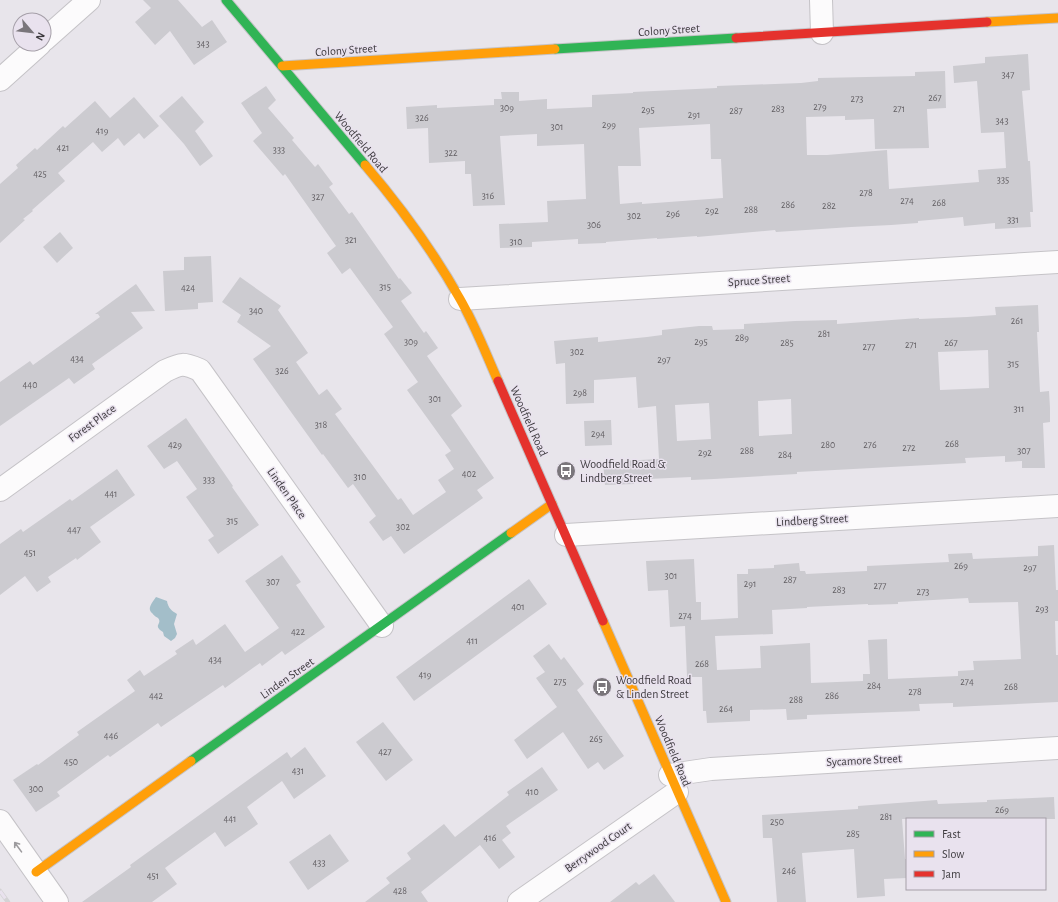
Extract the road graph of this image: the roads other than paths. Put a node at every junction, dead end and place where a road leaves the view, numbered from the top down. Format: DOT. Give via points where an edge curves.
graph roads {
  1 [pos="89,0"];
  2 [pos="226,0"];
  3 [pos="820,0"];
  4 [pos="1058,18"];
  5 [pos="52,33"];
  6 [pos="822,33"];
  7 [pos="31,52"];
  8 [pos="282,66"];
  9 [pos="0,80"];
  10 [pos="1058,262"];
  11 [pos="460,299"];
  12 [pos="188,365"];
  13 [pos="0,490"];
  14 [pos="552,504"];
  15 [pos="1058,506"];
  16 [pos="566,535"];
  17 [pos="382,626"];
  18 [pos="1058,748"];
  19 [pos="674,783"];
  20 [pos="0,821"];
  21 [pos="36,872"];
  22 [pos="57,902"];
  23 [pos="519,902"];
  24 [pos="726,902"];
  1 -- 5 [label="street"];
  2 -- 8 [label="street, Woodfield Road"];
  3 -- 6 [label="street"];
  4 -- 6 [label="street, Colony Street"];
  6 -- 8 [label="street, Colony Street"];
  7 -- 9 [label="street"];
  8 -- 11 [label="street, Woodfield Road" via="382,185 428,247"];
  10 -- 11 [label="street, Spruce Street"];
  11 -- 14 [label="street, Woodfield Road"];
  12 -- 13 [label="street, Forest Place" via="180,364 165,371"];
  12 -- 17 [label="street, Linden Place" via="200,370"];
  14 -- 16 [label="street, Woodfield Road"];
  14 -- 17 [label="street, Linden Street"];
  15 -- 16 [label="street, Lindberg Street"];
  16 -- 19 [label="street, Woodfield Road"];
  17 -- 21 [label="street, Linden Street"];
  18 -- 19 [label="street, Sycamore Street" via="711,769"];
  19 -- 23 [label="street, Berrywood Court"];
  19 -- 24 [label="street, Woodfield Road"];
  21 -- 20 [label="street, one-way"];
  21 -- 22 [label="street"];
}
